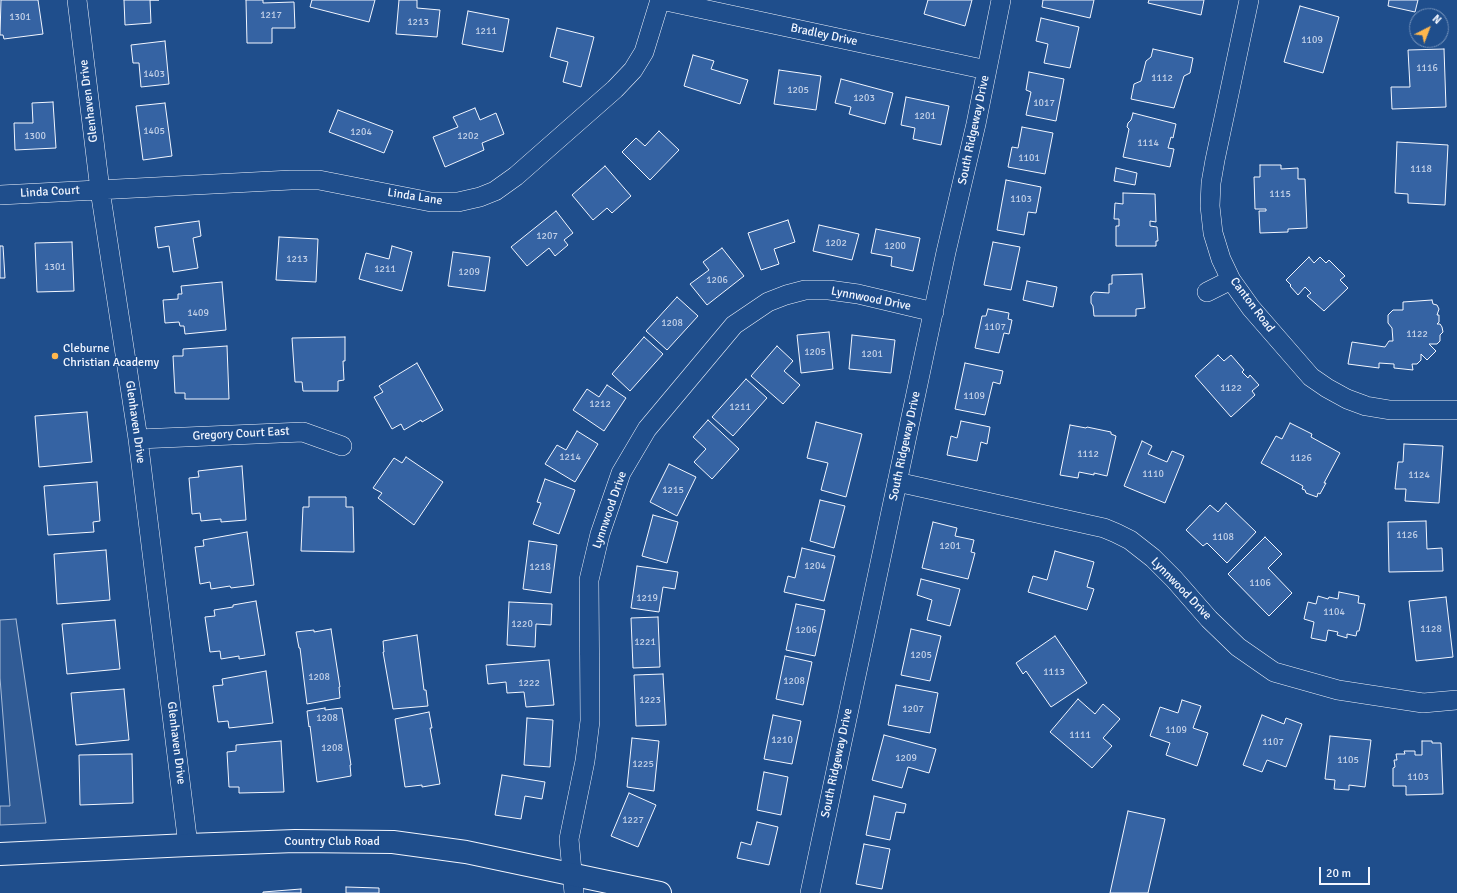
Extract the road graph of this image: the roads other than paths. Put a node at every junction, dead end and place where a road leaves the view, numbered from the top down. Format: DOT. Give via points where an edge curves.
graph roads {
  1 [pos="77,0"];
  2 [pos="660,0"];
  3 [pos="1001,0"];
  4 [pos="1249,0"];
  5 [pos="987,70"];
  6 [pos="100,190"];
  7 [pos="0,195"];
  8 [pos="1231,280"];
  9 [pos="1207,292"];
  10 [pos="934,312"];
  11 [pos="1457,410"];
  12 [pos="138,439"];
  13 [pos="342,446"];
  14 [pos="897,482"];
  15 [pos="1457,700"];
  16 [pos="188,845"];
  17 [pos="0,854"];
  18 [pos="573,884"];
  19 [pos="660,893"];
  20 [pos="810,893"];
  1 -- 6 [label="street, Glenhaven Drive"];
  2 -- 5 [label="street, Bradley Drive"];
  2 -- 6 [label="street, Linda Lane" via="644,52 633,70 516,176 495,191 480,197 458,202 431,202 319,180"];
  3 -- 5 [label="street, South Ridgeway Drive"];
  4 -- 8 [label="street, Canton Road" via="1211,184 1213,233"];
  5 -- 10 [label="street, South Ridgeway Drive"];
  6 -- 7 [label="street, Linda Court"];
  6 -- 12 [label="street, Glenhaven Drive"];
  8 -- 9 [label="street"];
  8 -- 11 [label="street, Canton Road" via="1251,308 1309,375 1327,388 1366,406 1390,410"];
  10 -- 14 [label="street, South Ridgeway Drive"];
  10 -- 18 [label="street, Lynnwood Drive" via="858,294 829,290 805,290 768,302 734,325 647,429 621,473 600,534 589,580 590,720 585,761 569,839"];
  12 -- 13 [label="street, Gregory Court East" via="303,432"];
  12 -- 16 [label="street, Glenhaven Drive"];
  14 -- 15 [label="street, Lynnwood Drive" via="1104,528 1128,539 1153,558 1238,647 1274,672 1338,690 1423,703"];
  14 -- 20 [label="street, South Ridgeway Drive"];
  16 -- 17 [label="main road, Country Club Road"];
  16 -- 18 [label="main road, Country Club Road" via="295,841 393,842 466,852"];
  18 -- 19 [label="main road, Country Club Road"];
}
